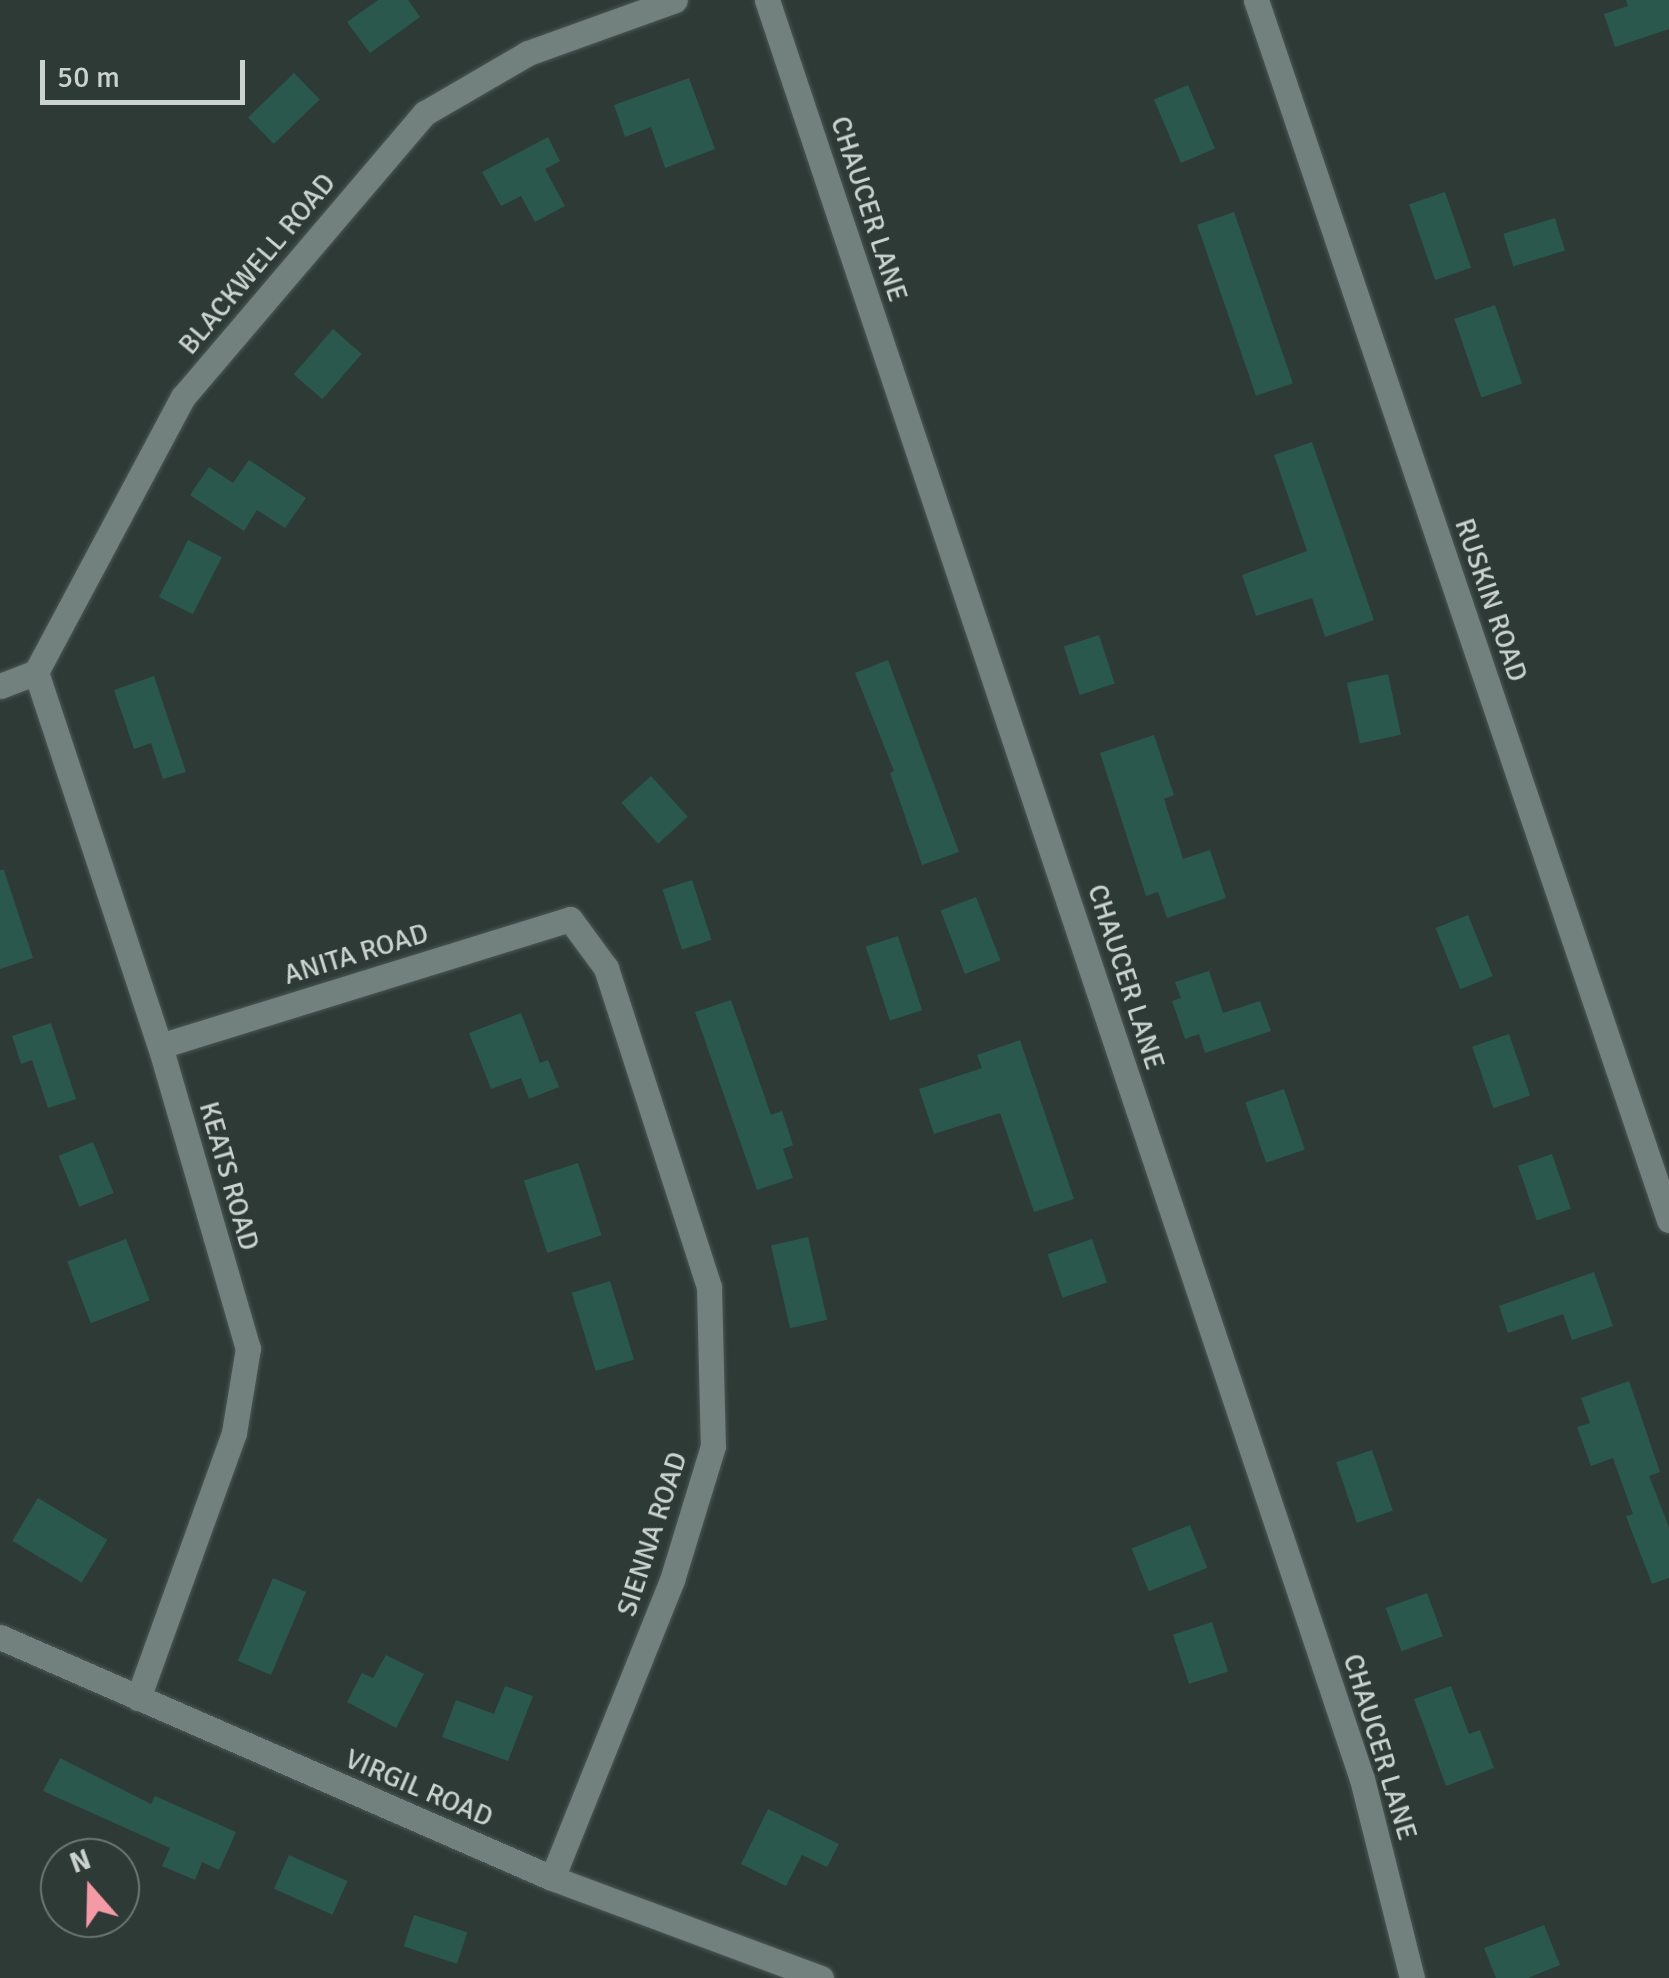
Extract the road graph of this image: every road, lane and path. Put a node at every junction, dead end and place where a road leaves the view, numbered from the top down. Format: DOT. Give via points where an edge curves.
graph roads {
  1 [pos="674,0"];
  2 [pos="767,0"];
  3 [pos="1256,0"];
  4 [pos="36,672"];
  5 [pos="0,686"];
  6 [pos="570,919"];
  7 [pos="160,1046"];
  8 [pos="1669,1220"];
  9 [pos="0,1637"];
  10 [pos="138,1698"];
  11 [pos="552,1878"];
  12 [pos="821,1978"];
  13 [pos="1412,1978"];
  1 -- 4 [label="street, BLACKWELL ROAD" via="528,53 424,113 183,397"];
  2 -- 13 [label="street, CHAUCER LANE" via="1362,1779"];
  3 -- 8 [label="street, RUSKIN ROAD"];
  4 -- 5 [label="street"];
  4 -- 7 [label="street, KEATS ROAD"];
  6 -- 7 [label="street, ANITA ROAD"];
  6 -- 11 [label="street, SIENNA ROAD" via="606,968 709,1287 713,1446 672,1580"];
  7 -- 10 [label="street, KEATS ROAD" via="248,1348 234,1433"];
  9 -- 10 [label="street, VIRGIL ROAD"];
  10 -- 11 [label="street, VIRGIL ROAD"];
  11 -- 12 [label="street, VIRGIL ROAD"];
}
